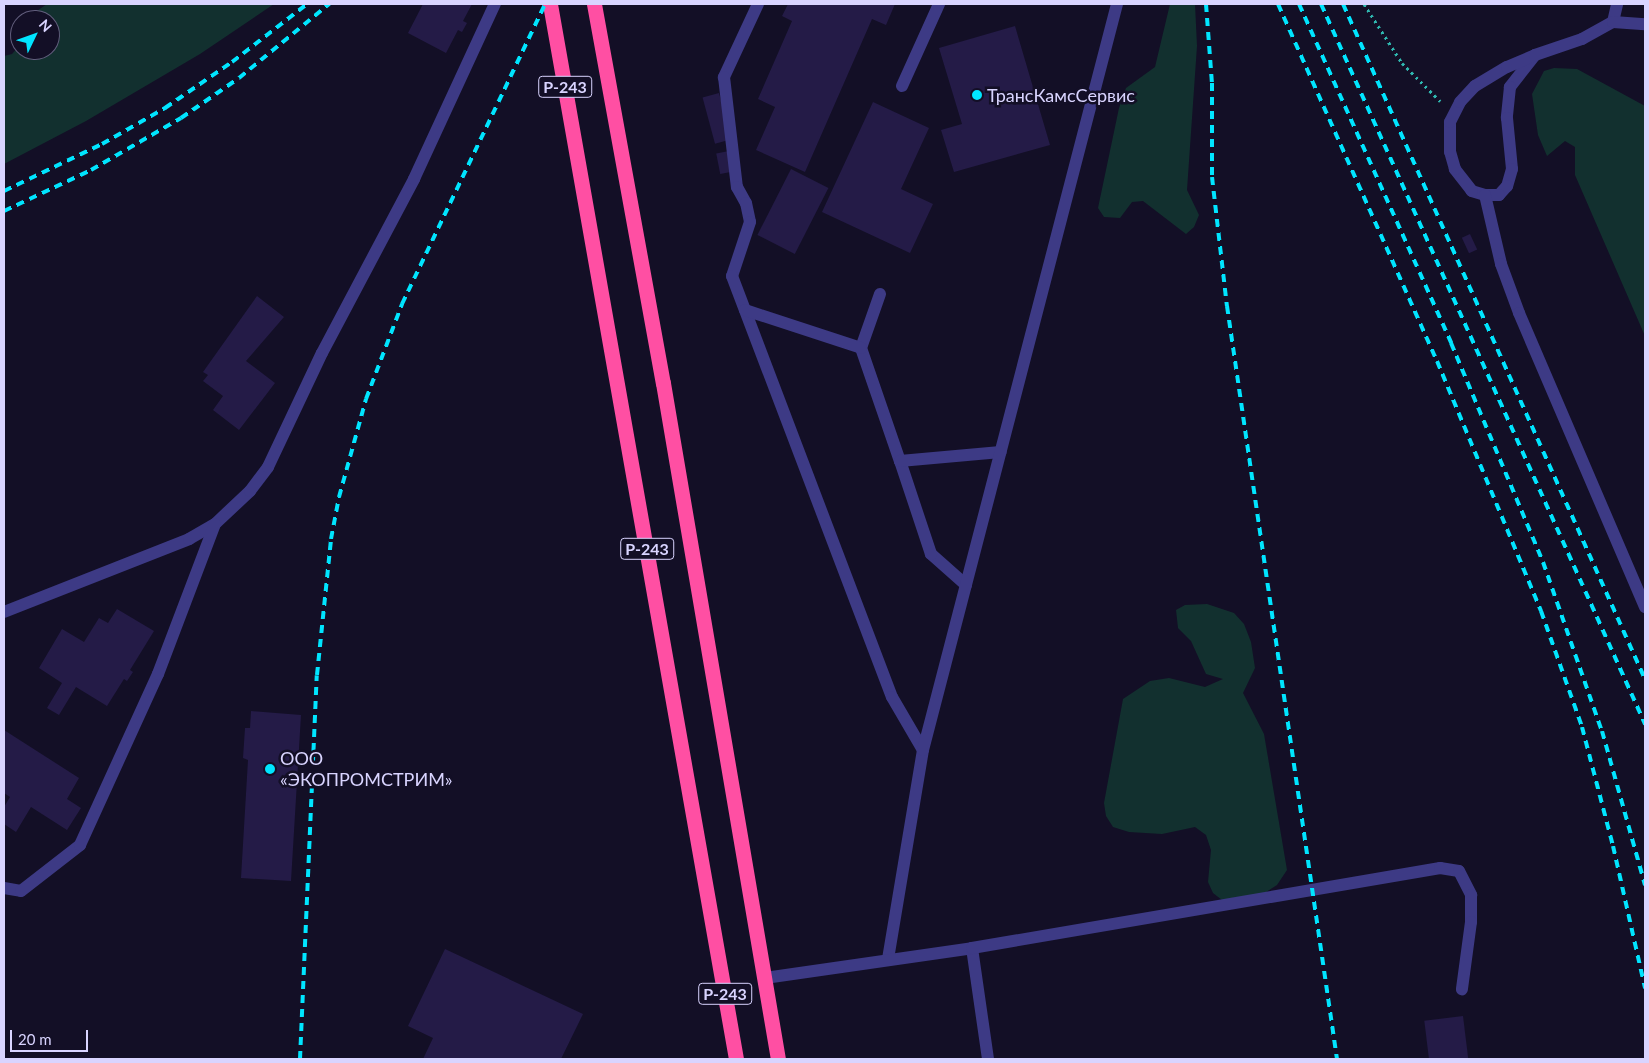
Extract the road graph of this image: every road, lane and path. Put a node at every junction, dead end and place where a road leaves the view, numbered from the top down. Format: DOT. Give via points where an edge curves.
graph roads {
  1 [pos="495,4"];
  2 [pos="550,4"];
  3 [pos="594,4"];
  4 [pos="758,4"];
  5 [pos="939,4"];
  6 [pos="1117,4"];
  7 [pos="1364,4"];
  8 [pos="1617,4"];
  9 [pos="1613,22"];
  10 [pos="1645,24"];
  11 [pos="1535,54"];
  12 [pos="902,86"];
  13 [pos="1453,112"];
  14 [pos="1485,195"];
  15 [pos="880,294"];
  16 [pos="745,310"];
  17 [pos="861,348"];
  18 [pos="1001,452"];
  19 [pos="900,461"];
  20 [pos="215,524"];
  21 [pos="966,585"];
  22 [pos="1645,606"];
  23 [pos="4,612"];
  24 [pos="923,750"];
  25 [pos="4,888"];
  26 [pos="972,948"];
  27 [pos="888,959"];
  28 [pos="765,978"];
  29 [pos="1462,989"];
  30 [pos="736,1059"];
  31 [pos="778,1059"];
  32 [pos="988,1059"];
  1 -- 20 [label="lane" via="414,178 322,352 268,467 250,491"];
  2 -- 30 [label="highway, Р-243"];
  3 -- 28 [label="highway, Р-243"];
  4 -- 16 [label="lane" via="724,77 737,187 746,203 750,222 732,276"];
  5 -- 12 [label="lane"];
  6 -- 18 [label="lane"];
  7 -- 13 [label="path" via="1402,63"];
  8 -- 9 [label="lane"];
  9 -- 10 [label="lane"];
  9 -- 11 [label="lane" via="1582,39"];
  11 -- 13 [label="lane" via="1507,66 1476,86"];
  11 -- 14 [label="lane" via="1510,87 1506,118 1512,169 1507,186 1499,195"];
  13 -- 14 [label="lane" via="1450,152 1455,169 1472,191"];
  14 -- 22 [label="lane" via="1501,264 1518,313"];
  15 -- 17 [label="lane"];
  16 -- 17 [label="lane"];
  16 -- 24 [label="lane" via="892,697"];
  17 -- 19 [label="lane"];
  18 -- 19 [label="lane"];
  18 -- 21 [label="lane"];
  19 -- 21 [label="lane" via="931,554"];
  20 -- 23 [label="lane" via="189,539"];
  20 -- 25 [label="lane" via="158,674 80,845 21,891"];
  21 -- 24 [label="lane"];
  24 -- 27 [label="lane"];
  26 -- 27 [label="lane"];
  26 -- 29 [label="lane" via="1450,868 1464,877 1471,895 1471,922"];
  26 -- 32 [label="lane"];
  27 -- 28 [label="lane"];
  28 -- 31 [label="highway, Р-243"];
}
